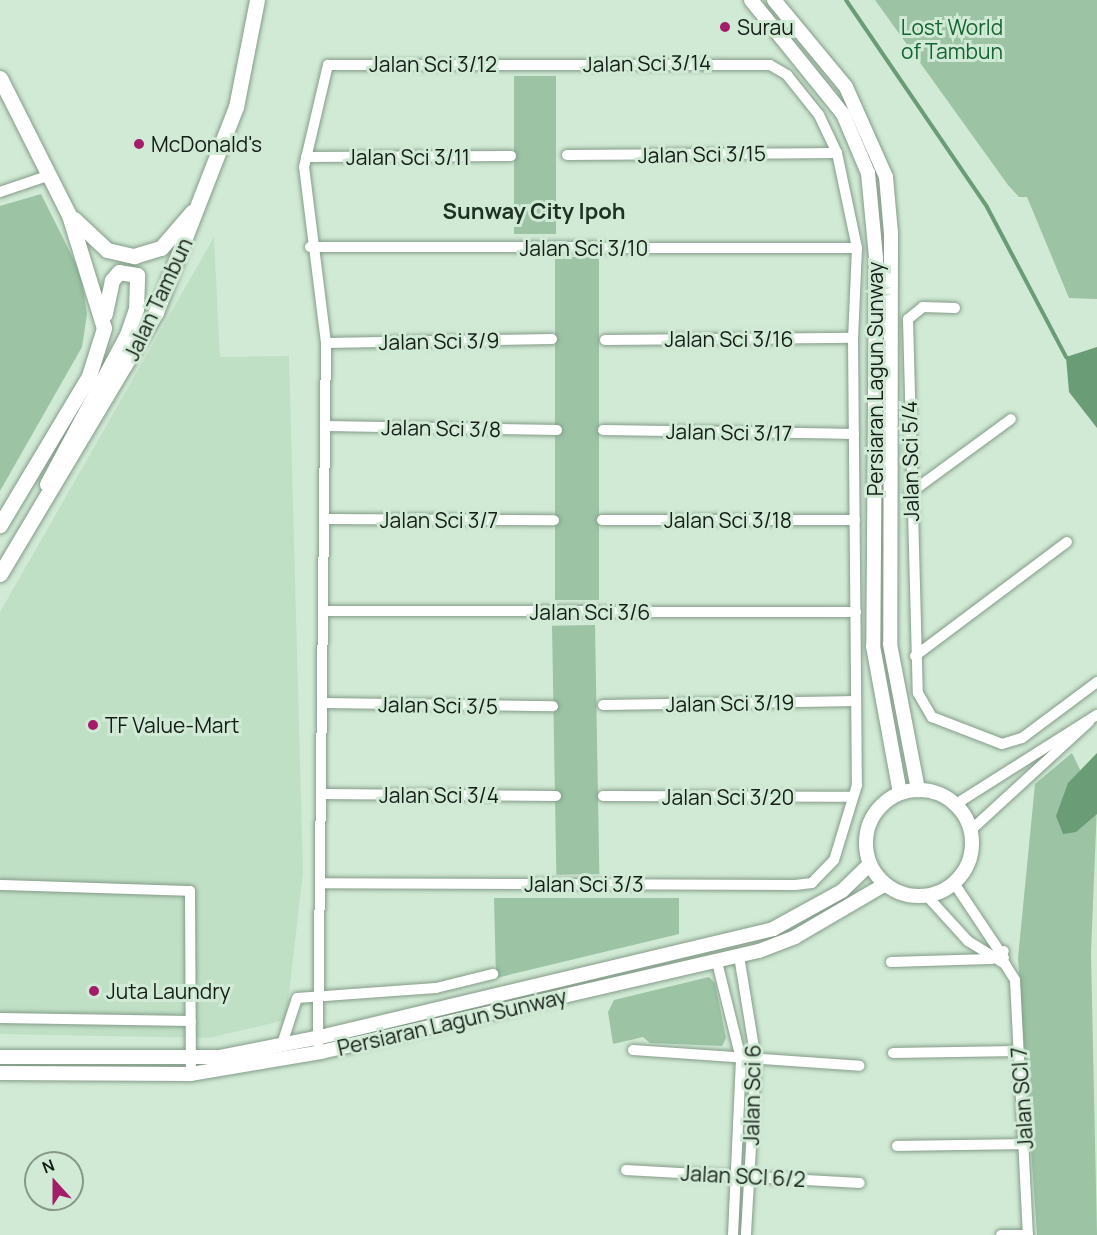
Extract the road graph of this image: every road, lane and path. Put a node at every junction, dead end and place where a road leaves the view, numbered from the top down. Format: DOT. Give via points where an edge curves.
graph roads {
  1 [pos="257,0"];
  2 [pos="751,0"];
  3 [pos="774,0"];
  4 [pos="538,64"];
  5 [pos="0,78"];
  6 [pos="837,153"];
  7 [pos="511,156"];
  8 [pos="567,156"];
  9 [pos="306,157"];
  10 [pos="48,172"];
  11 [pos="0,192"];
  12 [pos="198,204"];
  13 [pos="69,214"];
  14 [pos="310,247"];
  15 [pos="857,248"];
  16 [pos="955,308"];
  17 [pos="104,317"];
  18 [pos="853,338"];
  19 [pos="552,339"];
  20 [pos="605,340"];
  21 [pos="326,343"];
  22 [pos="1011,418"];
  23 [pos="326,426"];
  24 [pos="557,430"];
  25 [pos="603,430"];
  26 [pos="854,434"];
  27 [pos="910,493"];
  28 [pos="325,519"];
  29 [pos="855,519"];
  30 [pos="554,520"];
  31 [pos="602,520"];
  32 [pos="32,523"];
  33 [pos="0,525"];
  34 [pos="1067,542"];
  35 [pos="890,544"];
  36 [pos="874,545"];
  37 [pos="0,574"];
  38 [pos="324,611"];
  39 [pos="855,612"];
  40 [pos="915,656"];
  41 [pos="1097,682"];
  42 [pos="856,701"];
  43 [pos="324,703"];
  44 [pos="603,705"];
  45 [pos="553,706"];
  46 [pos="1094,717"];
  47 [pos="1004,774"];
  48 [pos="1016,787"];
  49 [pos="918,789"];
  50 [pos="900,793"];
  51 [pos="323,794"];
  52 [pos="556,796"];
  53 [pos="603,796"];
  54 [pos="854,797"];
  55 [pos="956,804"];
  56 [pos="971,830"];
  57 [pos="869,865"];
  58 [pos="322,883"];
  59 [pos="954,883"];
  60 [pos="0,885"];
  61 [pos="884,885"];
  62 [pos="927,896"];
  63 [pos="1004,951"];
  64 [pos="740,956"];
  65 [pos="991,958"];
  66 [pos="717,962"];
  67 [pos="891,962"];
  68 [pos="1005,964"];
  69 [pos="493,974"];
  70 [pos="318,994"];
  71 [pos="0,1018"];
  72 [pos="191,1021"];
  73 [pos="316,1038"];
  74 [pos="282,1044"];
  75 [pos="633,1050"];
  76 [pos="1018,1051"];
  77 [pos="321,1052"];
  78 [pos="893,1053"];
  79 [pos="0,1057"];
  80 [pos="190,1058"];
  81 [pos="741,1059"];
  82 [pos="756,1060"];
  83 [pos="859,1065"];
  84 [pos="0,1073"];
  85 [pos="190,1074"];
  86 [pos="1025,1144"];
  87 [pos="897,1146"];
  88 [pos="626,1170"];
  89 [pos="737,1176"];
  90 [pos="750,1176"];
  91 [pos="860,1183"];
  92 [pos="733,1235"];
  93 [pos="746,1235"];
  94 [pos="1001,1235"];
  95 [pos="1028,1235"];
  1 -- 12 [label="main road, Jalan Tambun" via="243,81"];
  2 -- 36 [label="main road, Persiaran Lagun Sunway" via="843,114 868,173 876,258"];
  3 -- 35 [label="main road, Persiaran Lagun Sunway" via="846,87 886,177 891,233"];
  4 -- 6 [label="street, Jalan Sci 3/14" via="755,62 787,75 819,115"];
  4 -- 9 [label="street, Jalan Sci 3/12" via="328,65"];
  5 -- 10 [label="main road"];
  6 -- 8 [label="street, Jalan Sci 3/15"];
  6 -- 15 [label="street"];
  7 -- 9 [label="street, Jalan Sci 3/11"];
  9 -- 14 [label="street"];
  10 -- 11 [label="street"];
  10 -- 13 [label="main road"];
  12 -- 13 [label="main road" via="161,248 134,256 107,250"];
  12 -- 32 [label="main road, Jalan Tambun" via="156,312"];
  13 -- 17 [label="main road"];
  14 -- 15 [label="street, Jalan Sci 3/10"];
  14 -- 21 [label="street"];
  15 -- 18 [label="street"];
  16 -- 27 [label="street, Jalan Sci 5/4" via="923,307 908,319"];
  17 -- 32 [label="main road" via="112,280 119,272 137,275 136,309 127,335 49,477"];
  17 -- 33 [label="main road" via="101,349"];
  18 -- 20 [label="street, Jalan Sci 3/16"];
  18 -- 26 [label="street"];
  19 -- 21 [label="street, Jalan Sci 3/9"];
  21 -- 23 [label="street"];
  22 -- 27 [label="street"];
  23 -- 24 [label="street, Jalan Sci 3/8"];
  23 -- 28 [label="street"];
  25 -- 26 [label="street, Jalan Sci 3/17"];
  26 -- 29 [label="street"];
  27 -- 40 [label="street, Jalan Sci 5/4"];
  28 -- 30 [label="street, Jalan Sci 3/7"];
  28 -- 38 [label="street"];
  29 -- 31 [label="street, Jalan Sci 3/18"];
  29 -- 39 [label="street"];
  32 -- 37 [label="main road, Jalan Tambun"];
  34 -- 40 [label="street"];
  35 -- 36 [label="main road"];
  35 -- 49 [label="main road, Persiaran Lagun Sunway" via="890,644"];
  36 -- 50 [label="main road, Persiaran Lagun Sunway" via="873,646"];
  38 -- 39 [label="street, Jalan Sci 3/6"];
  38 -- 43 [label="street"];
  39 -- 42 [label="street"];
  40 -- 41 [label="street, Jalan Sci 5/4" via="918,693 932,717 1002,744 1022,738"];
  42 -- 44 [label="street, Jalan Sci 3/19"];
  42 -- 54 [label="street"];
  43 -- 45 [label="street, Jalan Sci 3/5"];
  43 -- 51 [label="street"];
  46 -- 47 [label="street"];
  46 -- 48 [label="street"];
  47 -- 48 [label="street"];
  47 -- 55 [label="street"];
  48 -- 56 [label="street"];
  49 -- 50 [label="main road"];
  49 -- 55 [label="main road"];
  50 -- 57 [label="main road" via="879,808 866,831"];
  51 -- 52 [label="street, Jalan Sci 3/4"];
  51 -- 58 [label="street"];
  53 -- 54 [label="street, Jalan Sci 3/20"];
  54 -- 58 [label="street, Jalan Sci 3/3" via="834,860 812,884"];
  55 -- 56 [label="main road"];
  56 -- 59 [label="main road" via="970,859"];
  57 -- 61 [label="main road"];
  57 -- 73 [label="main road, Persiaran Lagun Sunway" via="842,891 773,929"];
  58 -- 70 [label="street"];
  59 -- 62 [label="main road"];
  59 -- 63 [label="street"];
  60 -- 72 [label="street" via="190,891"];
  61 -- 62 [label="main road"];
  61 -- 64 [label="main road, Persiaran Lagun Sunway" via="795,937"];
  62 -- 65 [label="street"];
  63 -- 65 [label="street"];
  63 -- 68 [label="street, Jalan SCI 7"];
  64 -- 66 [label="main road, Persiaran Lagun Sunway"];
  64 -- 82 [label="street, Jalan Sci 6"];
  65 -- 67 [label="street"];
  65 -- 68 [label="street"];
  66 -- 77 [label="main road, Persiaran Lagun Sunway"];
  66 -- 81 [label="street, Jalan Sci 6"];
  68 -- 76 [label="street, Jalan SCI 7" via="1016,980"];
  69 -- 70 [label="street" via="436,988"];
  70 -- 73 [label="street"];
  70 -- 74 [label="street" via="295,1000"];
  71 -- 72 [label="street"];
  72 -- 80 [label="street"];
  73 -- 74 [label="main road, Persiaran Lagun Sunway"];
  73 -- 77 [label="street"];
  74 -- 80 [label="main road, Persiaran Lagun Sunway"];
  75 -- 81 [label="street"];
  76 -- 78 [label="street"];
  76 -- 86 [label="street, Jalan SCI 7"];
  77 -- 85 [label="main road, Persiaran Lagun Sunway"];
  79 -- 80 [label="main road, Persiaran Lagun Sunway"];
  80 -- 85 [label="street"];
  81 -- 82 [label="street"];
  81 -- 89 [label="street, Jalan Sci 6"];
  82 -- 83 [label="street"];
  82 -- 90 [label="street, Jalan Sci 6"];
  84 -- 85 [label="main road, Persiaran Lagun Sunway"];
  86 -- 87 [label="street"];
  86 -- 95 [label="street, Jalan SCI 7"];
  88 -- 89 [label="street, Jalan SCI 6/2"];
  89 -- 90 [label="street, Jalan SCI 6/2"];
  89 -- 92 [label="street, Jalan Sci 6"];
  90 -- 91 [label="street, Jalan SCI 6/2"];
  90 -- 93 [label="street, Jalan Sci 6"];
  94 -- 95 [label="street"];
}
